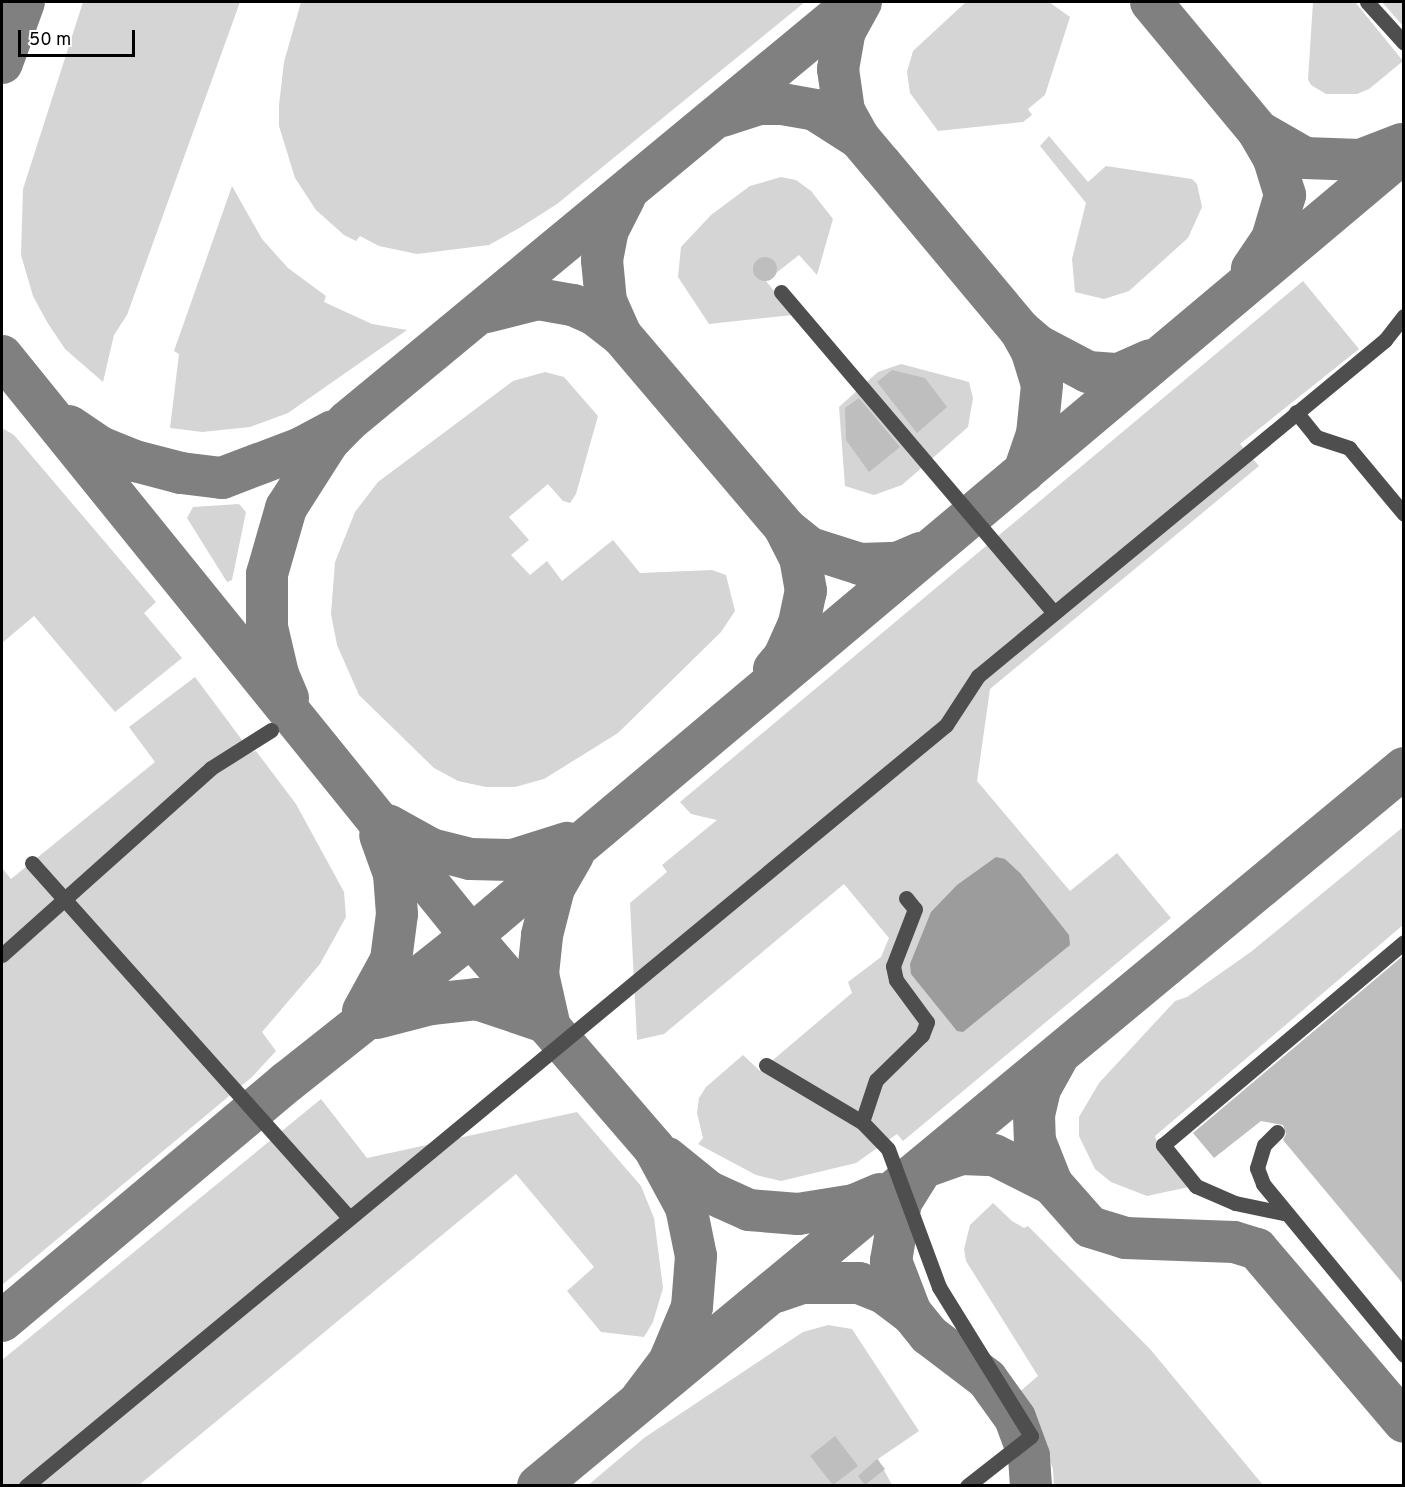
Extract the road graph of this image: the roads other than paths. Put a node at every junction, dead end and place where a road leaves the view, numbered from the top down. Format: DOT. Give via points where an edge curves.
graph roads {
  1 [pos="1367,2"];
  2 [pos="1404,43"];
  3 [pos="781,292"];
  4 [pos="1404,316"];
  5 [pos="1296,412"];
  6 [pos="1404,514"];
  7 [pos="1054,613"];
  8 [pos="271,730"];
  9 [pos="32,862"];
  10 [pos="906,898"];
  11 [pos="65,900"];
  12 [pos="1404,942"];
  13 [pos="2,955"];
  14 [pos="766,1065"];
  15 [pos="862,1122"];
  16 [pos="1277,1132"];
  17 [pos="1283,1213"];
  18 [pos="349,1218"];
  19 [pos="1404,1355"];
  20 [pos="26,1485"];
  21 [pos="968,1485"];
  1 -- 2 [label="lane"];
  3 -- 7 [label="lane"];
  4 -- 5 [label="lane" via="1385,340"];
  5 -- 6 [label="lane" via="1316,437 1349,448"];
  5 -- 7 [label="lane"];
  7 -- 18 [label="lane" via="978,676 946,725"];
  8 -- 11 [label="lane" via="211,768"];
  9 -- 11 [label="lane"];
  10 -- 15 [label="lane" via="915,909 893,966 896,980 927,1022 916,1042 876,1080"];
  11 -- 13 [label="lane"];
  11 -- 18 [label="lane"];
  12 -- 17 [label="lane" via="1163,1145 1196,1186 1235,1203"];
  14 -- 15 [label="lane"];
  15 -- 21 [label="lane" via="888,1149 939,1287 1031,1436"];
  16 -- 17 [label="lane" via="1264,1145 1257,1168 1263,1185"];
  17 -- 19 [label="lane"];
  18 -- 20 [label="lane"];
}
